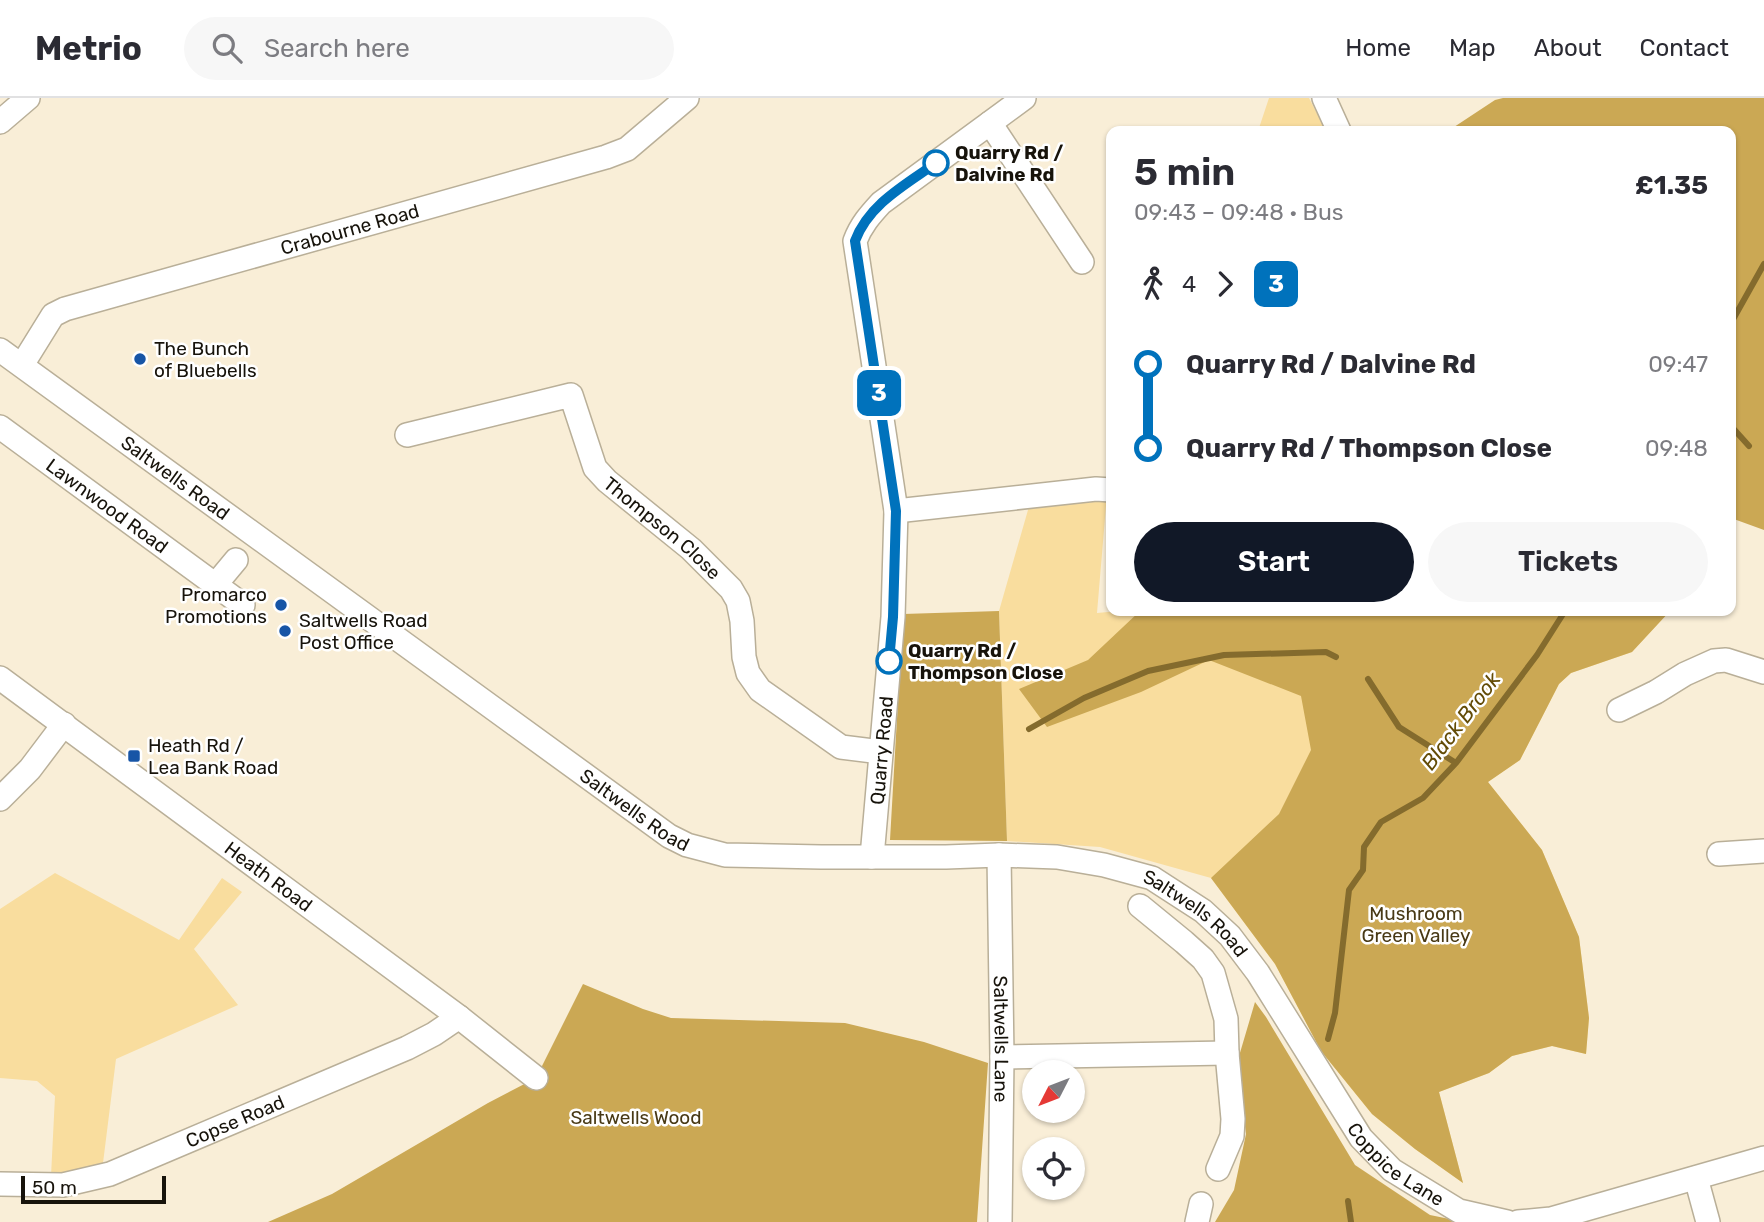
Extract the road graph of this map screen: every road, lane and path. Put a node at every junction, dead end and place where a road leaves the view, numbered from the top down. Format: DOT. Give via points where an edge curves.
graph roads {
  1 [pos="28,98"];
  2 [pos="687,98"];
  3 [pos="1324,98"];
  4 [pos="1021,99"];
  5 [pos="0,122"];
  6 [pos="990,123"];
  7 [pos="1337,126"];
  8 [pos="1082,262"];
  9 [pos="0,350"];
  10 [pos="22,365"];
  11 [pos="0,427"];
  12 [pos="407,435"];
  13 [pos="1106,489"];
  14 [pos="896,511"];
  15 [pos="236,560"];
  16 [pos="216,584"];
  17 [pos="243,605"];
  18 [pos="1764,672"];
  19 [pos="0,678"];
  20 [pos="1619,710"];
  21 [pos="64,724"];
  22 [pos="881,752"];
  23 [pos="0,799"];
  24 [pos="1764,851"];
  25 [pos="999,855"];
  26 [pos="1719,855"];
  27 [pos="872,858"];
  28 [pos="1140,906"];
  29 [pos="459,1017"];
  30 [pos="1227,1053"];
  31 [pos="1002,1057"];
  32 [pos="1315,1066"];
  33 [pos="536,1078"];
  34 [pos="1764,1158"];
  35 [pos="1219,1169"];
  36 [pos="1696,1178"];
  37 [pos="0,1184"];
  38 [pos="1000,1222"];
  39 [pos="1507,1222"];
  40 [pos="1518,1222"];
  41 [pos="1708,1222"];
  1 -- 5 [label="street"];
  2 -- 10 [label="street, Crabourne Road" via="627,149 606,157 65,309 54,316"];
  3 -- 7 [label="street"];
  4 -- 6 [label="street, Quarry Road"];
  6 -- 8 [label="street"];
  6 -- 14 [label="street, Quarry Road" via="881,203 867,217 855,241"];
  9 -- 10 [label="street, Saltwells Road"];
  10 -- 27 [label="street, Saltwells Road" via="669,836 725,855"];
  11 -- 16 [label="street, Lawnwood Road"];
  12 -- 22 [label="street, Thompson Close" via="571,395 595,468 731,589 738,601 748,673 760,690 841,747"];
  13 -- 14 [label="street"];
  14 -- 22 [label="street, Quarry Road" via="893,617"];
  15 -- 16 [label="street"];
  16 -- 17 [label="street, Lawnwood Road"];
  18 -- 20 [label="street" via="1726,660 1714,661"];
  19 -- 21 [label="street, Heath Road"];
  21 -- 23 [label="street"];
  21 -- 29 [label="street, Heath Road"];
  22 -- 27 [label="street, Quarry Road"];
  24 -- 26 [label="street"];
  25 -- 27 [label="street, Saltwells Road"];
  25 -- 31 [label="street, Saltwells Lane"];
  25 -- 32 [label="street, Saltwells Road" via="1057,857 1152,878 1203,911 1230,936 1258,973"];
  28 -- 30 [label="street" via="1213,973 1226,1019"];
  29 -- 33 [label="street, Heath Road"];
  29 -- 37 [label="street, Copse Road" via="407,1048 110,1174 63,1185"];
  30 -- 31 [label="street"];
  30 -- 35 [label="street" via="1233,1119"];
  31 -- 38 [label="street, Saltwells Lane"];
  32 -- 39 [label="street, Coppice Lane" via="1361,1138 1392,1170 1459,1211"];
  34 -- 36 [label="street"];
  36 -- 40 [label="street" via="1551,1219"];
  36 -- 41 [label="street"];
}
